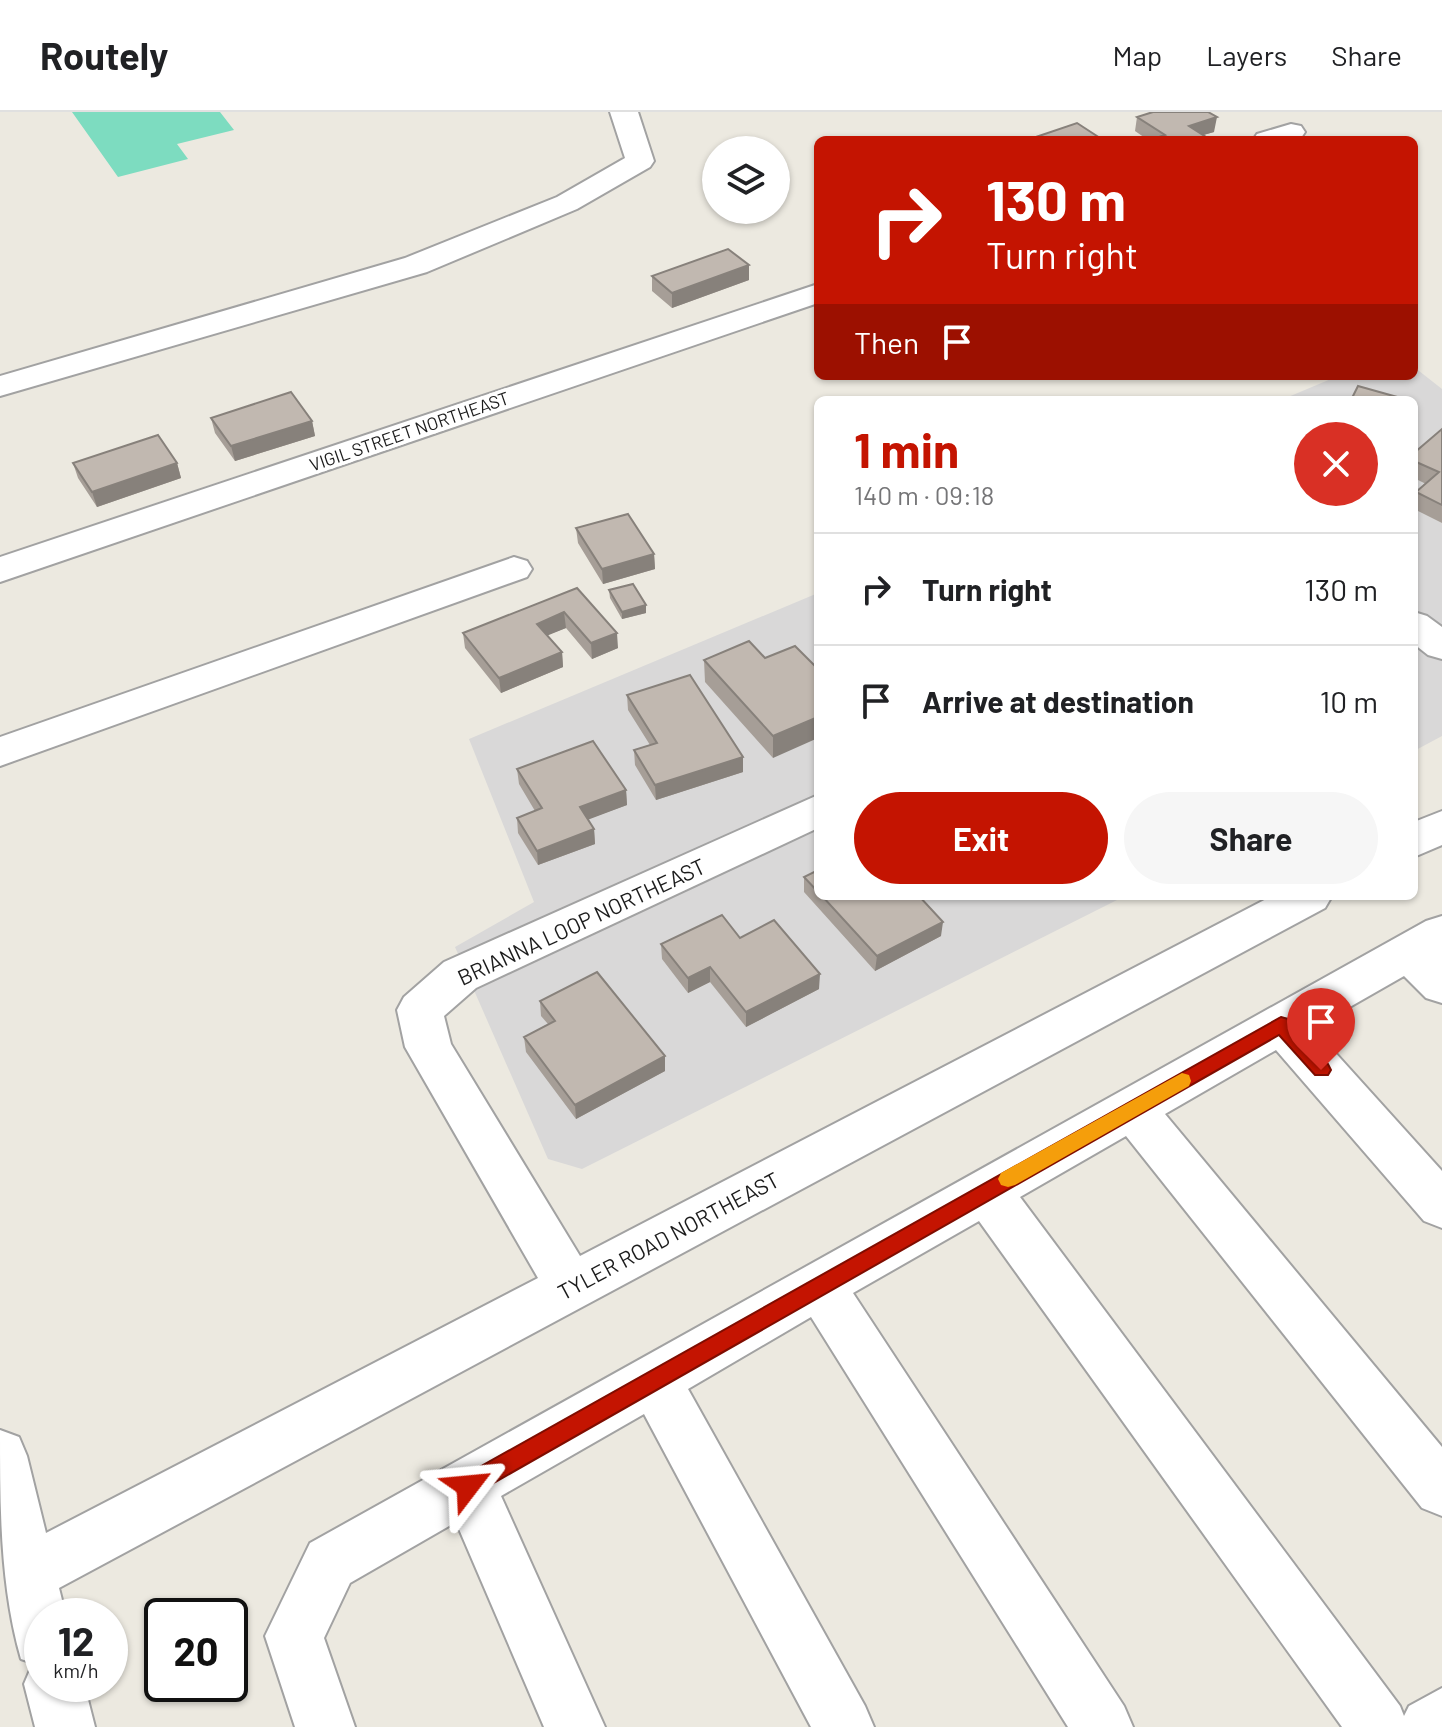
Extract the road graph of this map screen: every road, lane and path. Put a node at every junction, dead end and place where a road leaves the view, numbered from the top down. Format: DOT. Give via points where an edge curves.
graph roads {
  1 [pos="624,112"];
  2 [pos="814,294"];
  3 [pos="0,386"];
  4 [pos="514,569"];
  5 [pos="0,570"];
  6 [pos="1418,628"];
  7 [pos="1442,646"];
  8 [pos="0,752"];
  9 [pos="814,812"];
  10 [pos="1442,826"];
  11 [pos="1418,839"];
  12 [pos="1302,900"];
  13 [pos="1431,957"];
  14 [pos="1281,1024"];
  15 [pos="1132,1109"];
  16 [pos="986,1191"];
  17 [pos="1442,1206"];
  18 [pos="570,1286"];
  19 [pos="820,1286"];
  20 [pos="654,1380"];
  21 [pos="0,1456"];
  22 [pos="468,1486"];
  23 [pos="1442,1489"];
  24 [pos="25,1575"];
  25 [pos="31,1598"];
  26 [pos="59,1702"];
  27 [pos="1442,1718"];
  28 [pos="65,1727"];
  29 [pos="325,1727"];
  30 [pos="575,1727"];
  31 [pos="844,1727"];
  32 [pos="1103,1727"];
  33 [pos="1379,1727"];
  34 [pos="1430,1727"];
  1 -- 3 [label="street" via="640,161 567,203 416,265"];
  2 -- 5 [label="street, VIGIL STREET NORTHEAST"];
  4 -- 8 [label="street"];
  6 -- 7 [label="street"];
  9 -- 18 [label="street, BRIANNA LOOP NORTHEAST" via="460,975 420,1010 428,1047"];
  10 -- 11 [label="street"];
  12 -- 18 [label="street, TYLER ROAD NORTHEAST"];
  13 -- 14 [label="street"];
  14 -- 15 [label="street"];
  14 -- 17 [label="street"];
  15 -- 16 [label="street"];
  15 -- 23 [label="street"];
  16 -- 19 [label="street"];
  16 -- 33 [label="street"];
  18 -- 24 [label="street, TYLER ROAD NORTHEAST"];
  19 -- 20 [label="street"];
  19 -- 32 [label="street"];
  20 -- 22 [label="street"];
  20 -- 31 [label="street"];
  21 -- 24 [label="street"];
  22 -- 29 [label="street" via="330,1563 294,1636"];
  22 -- 30 [label="street"];
  24 -- 25 [label="street"];
  26 -- 28 [label="street"];
  27 -- 34 [label="street"];
}
